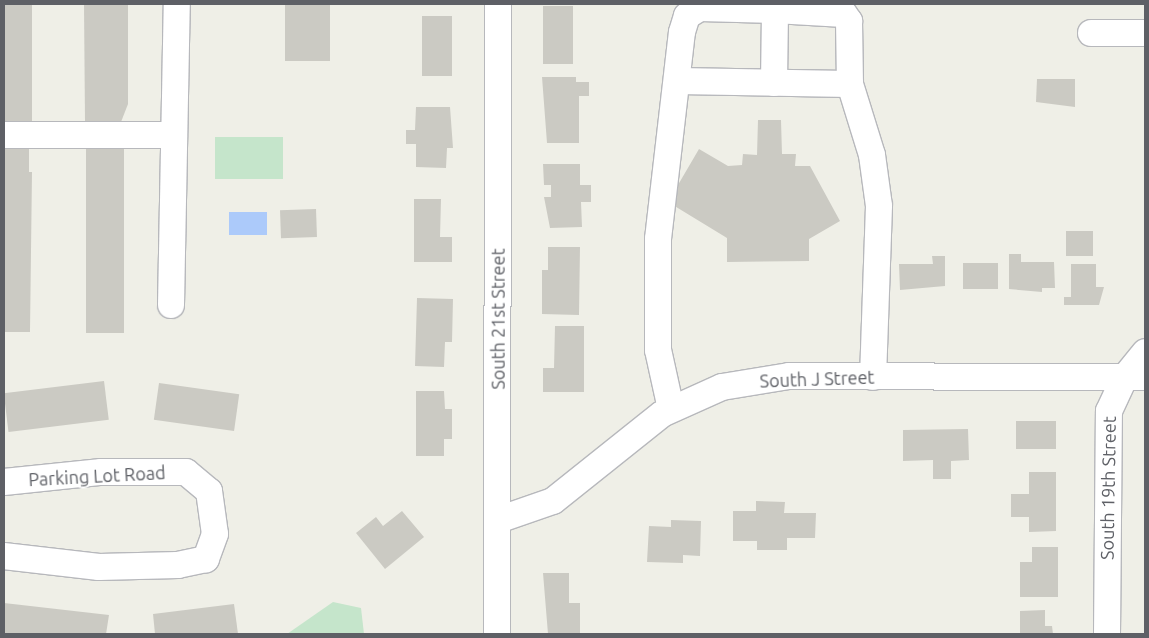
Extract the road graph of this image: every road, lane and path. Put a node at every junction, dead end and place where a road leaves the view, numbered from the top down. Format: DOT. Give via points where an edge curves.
graph roads {
  1 [pos="176,4"];
  2 [pos="498,4"];
  3 [pos="775,7"];
  4 [pos="1091,33"];
  5 [pos="1145,33"];
  6 [pos="677,81"];
  7 [pos="774,83"];
  8 [pos="850,84"];
  9 [pos="4,135"];
  10 [pos="174,135"];
  11 [pos="171,305"];
  12 [pos="1145,352"];
  13 [pos="874,377"];
  14 [pos="1135,377"];
  15 [pos="671,409"];
  16 [pos="4,482"];
  17 [pos="498,520"];
  18 [pos="4,556"];
  19 [pos="497,634"];
  20 [pos="1107,634"];
  1 -- 10 [label="street"];
  2 -- 17 [label="street, South 21st Street"];
  3 -- 6 [label="street" via="692,12 682,32"];
  3 -- 7 [label="street"];
  3 -- 8 [label="street" via="844,14 849,21"];
  4 -- 5 [label="street"];
  6 -- 7 [label="street"];
  6 -- 15 [label="street" via="660,205 658,269 658,350"];
  7 -- 8 [label="street"];
  8 -- 13 [label="street" via="872,154 879,206"];
  9 -- 10 [label="street"];
  10 -- 11 [label="street"];
  12 -- 14 [label="street, South 19th Street"];
  13 -- 14 [label="street, South J Street"];
  13 -- 15 [label="street, South J Street" via="764,379 722,387"];
  14 -- 20 [label="street, South 19th Street" via="1109,410"];
  15 -- 17 [label="street, South J Street" via="553,501"];
  16 -- 18 [label="street, Parking Lot Road" via="101,472 186,472 209,491 215,534 206,559 178,565 99,567"];
  17 -- 19 [label="street, South 21st Street"];
}
